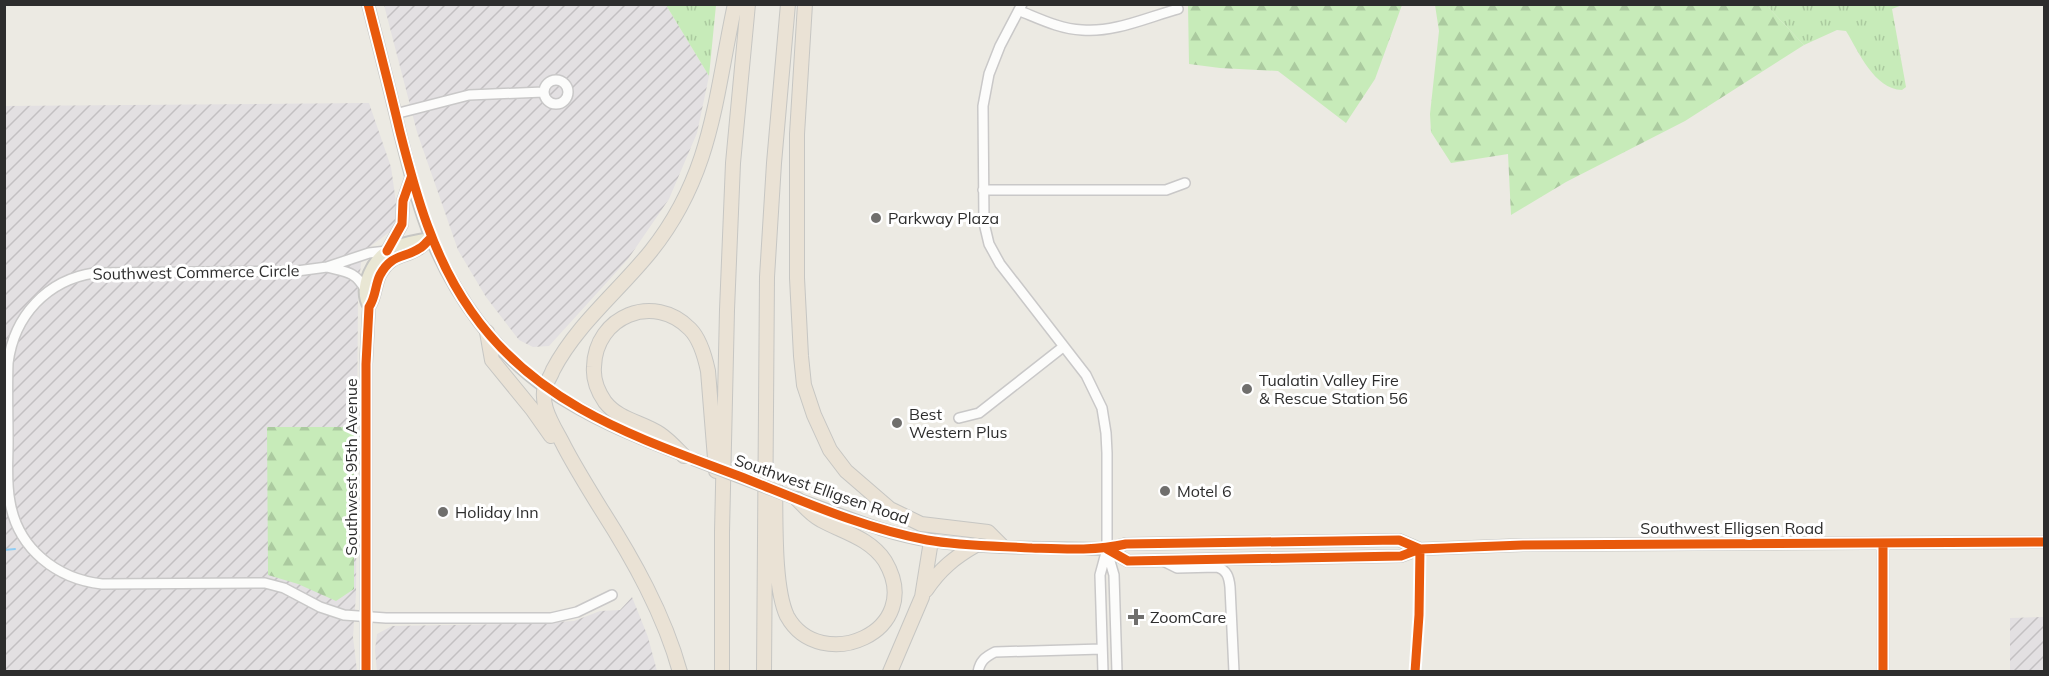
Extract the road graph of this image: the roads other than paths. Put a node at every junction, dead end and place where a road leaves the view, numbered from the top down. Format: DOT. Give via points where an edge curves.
graph roads {
  1 [pos="368,4"];
  2 [pos="735,4"];
  3 [pos="748,4"];
  4 [pos="788,4"];
  5 [pos="805,4"];
  6 [pos="1021,8"];
  7 [pos="1178,9"];
  8 [pos="544,93"];
  9 [pos="395,114"];
  10 [pos="411,178"];
  11 [pos="1185,183"];
  12 [pos="983,190"];
  13 [pos="431,238"];
  14 [pos="387,251"];
  15 [pos="382,264"];
  16 [pos="327,267"];
  17 [pos="366,289"];
  18 [pos="369,307"];
  19 [pos="487,332"];
  20 [pos="1063,347"];
  21 [pos="545,387"];
  22 [pos="767,388"];
  23 [pos="959,418"];
  24 [pos="688,457"];
  25 [pos="571,461"];
  26 [pos="797,499"];
  27 [pos="722,532"];
  28 [pos="931,541"];
  29 [pos="2044,542"];
  30 [pos="1883,544"];
  31 [pos="976,545"];
  32 [pos="1002,546"];
  33 [pos="1107,549"];
  34 [pos="1420,549"];
  35 [pos="1163,561"];
  36 [pos="612,595"];
  37 [pos="922,597"];
  38 [pos="365,616"];
  39 [pos="1102,649"];
  40 [pos="366,672"];
  41 [pos="680,672"];
  42 [pos="722,672"];
  43 [pos="764,672"];
  44 [pos="890,672"];
  45 [pos="978,672"];
  46 [pos="1103,672"];
  47 [pos="1117,672"];
  48 [pos="1234,672"];
  49 [pos="1414,672"];
  50 [pos="1883,672"];
  1 -- 9 [label="main road, Southwest Elligsen Road"];
  2 -- 21 [label="highway" via="712,127 692,184 652,249 575,336"];
  3 -- 27 [label="highway" via="733,173"];
  4 -- 22 [label="highway" via="769,237"];
  5 -- 32 [label="highway" via="797,134 797,278 804,385 814,415 830,450 846,471 890,509 921,524 988,532"];
  6 -- 7 [label="street" via="1056,26 1082,30 1111,28"];
  6 -- 12 [label="street" via="989,74 982,117"];
  8 -- 9 [label="street" via="470,95"];
  9 -- 10 [label="main road, Southwest Elligsen Road"];
  10 -- 13 [label="main road, Southwest Elligsen Road"];
  10 -- 14 [label="main road" via="403,201 402,224"];
  11 -- 12 [label="street" via="1166,190"];
  12 -- 20 [label="street" via="984,223 994,254"];
  13 -- 14 [label="main road, Southwest Commerce Circle"];
  13 -- 15 [label="main road" via="419,249"];
  13 -- 19 [label="main road, Southwest Elligsen Road" via="460,295"];
  14 -- 15 [label="main road, Southwest Commerce Circle"];
  14 -- 16 [label="street, Southwest Commerce Circle"];
  15 -- 17 [label="main road" via="369,273"];
  15 -- 18 [label="main road, Southwest 95th Avenue" via="374,301"];
  16 -- 17 [label="street, Southwest Commerce Circle" via="353,273"];
  16 -- 38 [label="street, Southwest Commerce Circle" via="94,273 75,277 46,293 23,319 10,350 9,499 15,522 30,547 52,567 73,578 102,584 265,583 333,612"];
  17 -- 18 [label="main road, Southwest 95th Avenue"];
  18 -- 38 [label="main road, Southwest 95th Avenue"];
  19 -- 21 [label="main road, Southwest Elligsen Road"];
  19 -- 25 [label="highway" via="492,360"];
  20 -- 23 [label="street" via="979,412"];
  20 -- 33 [label="street" via="1086,375 1102,408 1106,433"];
  21 -- 24 [label="main road, Southwest Elligsen Road" via="600,420"];
  21 -- 25 [label="highway" via="546,410"];
  22 -- 26 [label="highway" via="774,455 778,575 786,615 802,636 818,645 836,649 860,645 874,637 892,610 894,589 890,570 869,544 820,519"];
  22 -- 43 [label="highway"];
  24 -- 26 [label="main road, Southwest Elligsen Road, bridge"];
  24 -- 27 [label="highway" via="660,434 612,409 598,391 594,371 598,344 610,327 627,315 647,311 676,318 691,330 701,349 708,371"];
  25 -- 41 [label="highway" via="646,588 668,634"];
  26 -- 28 [label="main road, Southwest Elligsen Road" via="878,528"];
  27 -- 42 [label="highway"];
  28 -- 31 [label="main road, Southwest Elligsen Road"];
  28 -- 37 [label="highway"];
  29 -- 30 [label="main road, Southwest Elligsen Road"];
  30 -- 34 [label="main road, Southwest Elligsen Road" via="1773,542"];
  30 -- 50 [label="main road"];
  31 -- 32 [label="main road, Southwest Elligsen Road"];
  31 -- 37 [label="highway" via="936,574"];
  32 -- 33 [label="main road, Southwest Elligsen Road"];
  33 -- 34 [label="main road, Southwest Elligsen Road" via="1126,544 1399,540"];
  33 -- 35 [label="main road, Southwest Elligsen Road" via="1128,561"];
  33 -- 39 [label="street" via="1100,575"];
  33 -- 47 [label="street" via="1114,575"];
  34 -- 35 [label="main road, Southwest Elligsen Road" via="1401,556"];
  34 -- 49 [label="street"];
  35 -- 48 [label="street" via="1177,568 1223,569 1229,579"];
  36 -- 38 [label="street, Southwest Commerce Circle" via="577,612 550,618"];
  37 -- 44 [label="highway"];
  38 -- 40 [label="main road, Southwest 95th Avenue"];
  39 -- 45 [label="street" via="995,652 980,663"];
  39 -- 46 [label="street"];
}
